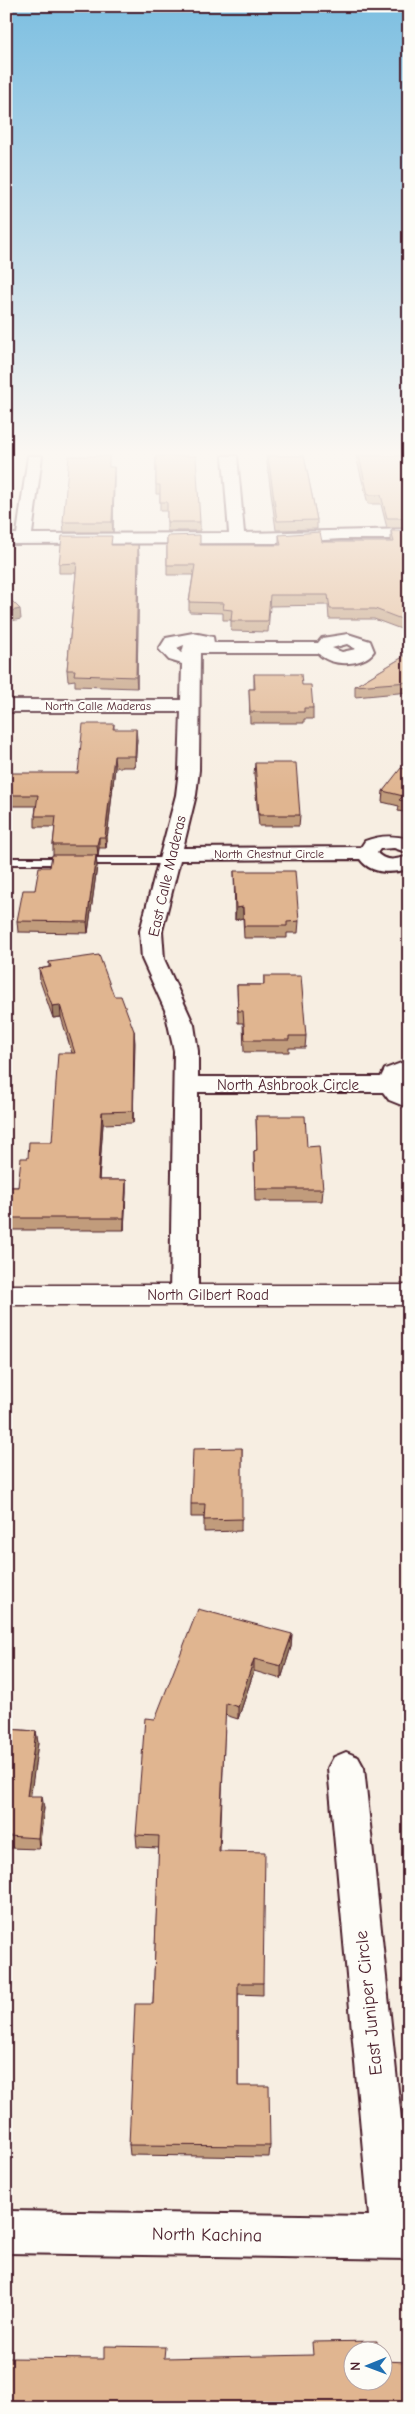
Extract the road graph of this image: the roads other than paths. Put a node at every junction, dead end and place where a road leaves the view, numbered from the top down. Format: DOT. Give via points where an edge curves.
graph roads {
  1 [pos="324,648"];
  2 [pos="6,706"];
  3 [pos="190,706"];
  4 [pos="409,848"];
  5 [pos="367,853"];
  6 [pos="170,858"];
  7 [pos="6,861"];
  8 [pos="409,862"];
  9 [pos="409,1068"];
  10 [pos="390,1084"];
  11 [pos="187,1085"];
  12 [pos="409,1100"];
  13 [pos="6,1295"];
  14 [pos="409,1295"];
  15 [pos="184,1296"];
  16 [pos="346,1768"];
  17 [pos="6,2232"];
  18 [pos="400,2238"];
  1 -- 3 [label="street, East Calle Maderas" via="190,648"];
  2 -- 3 [label="street, North Calle Maderas"];
  3 -- 6 [label="street, East Calle Maderas" via="187,788"];
  4 -- 5 [label="street, North Chestnut Circle" via="401,843 385,842 372,846"];
  5 -- 6 [label="street, North Chestnut Circle"];
  5 -- 8 [label="street" via="372,861 384,865 398,866"];
  6 -- 7 [label="lane"];
  6 -- 11 [label="street, East Calle Maderas" via="150,945 158,974 182,1025"];
  9 -- 10 [label="street" via="394,1074"];
  10 -- 11 [label="street, North Ashbrook Circle"];
  10 -- 12 [label="street" via="398,1096"];
  11 -- 15 [label="street, East Calle Maderas"];
  13 -- 15 [label="main road, North Gilbert Road"];
  14 -- 15 [label="main road, North Gilbert Road"];
  16 -- 18 [label="street, East Juniper Circle"];
  17 -- 18 [label="street, North Kachina"];
}
